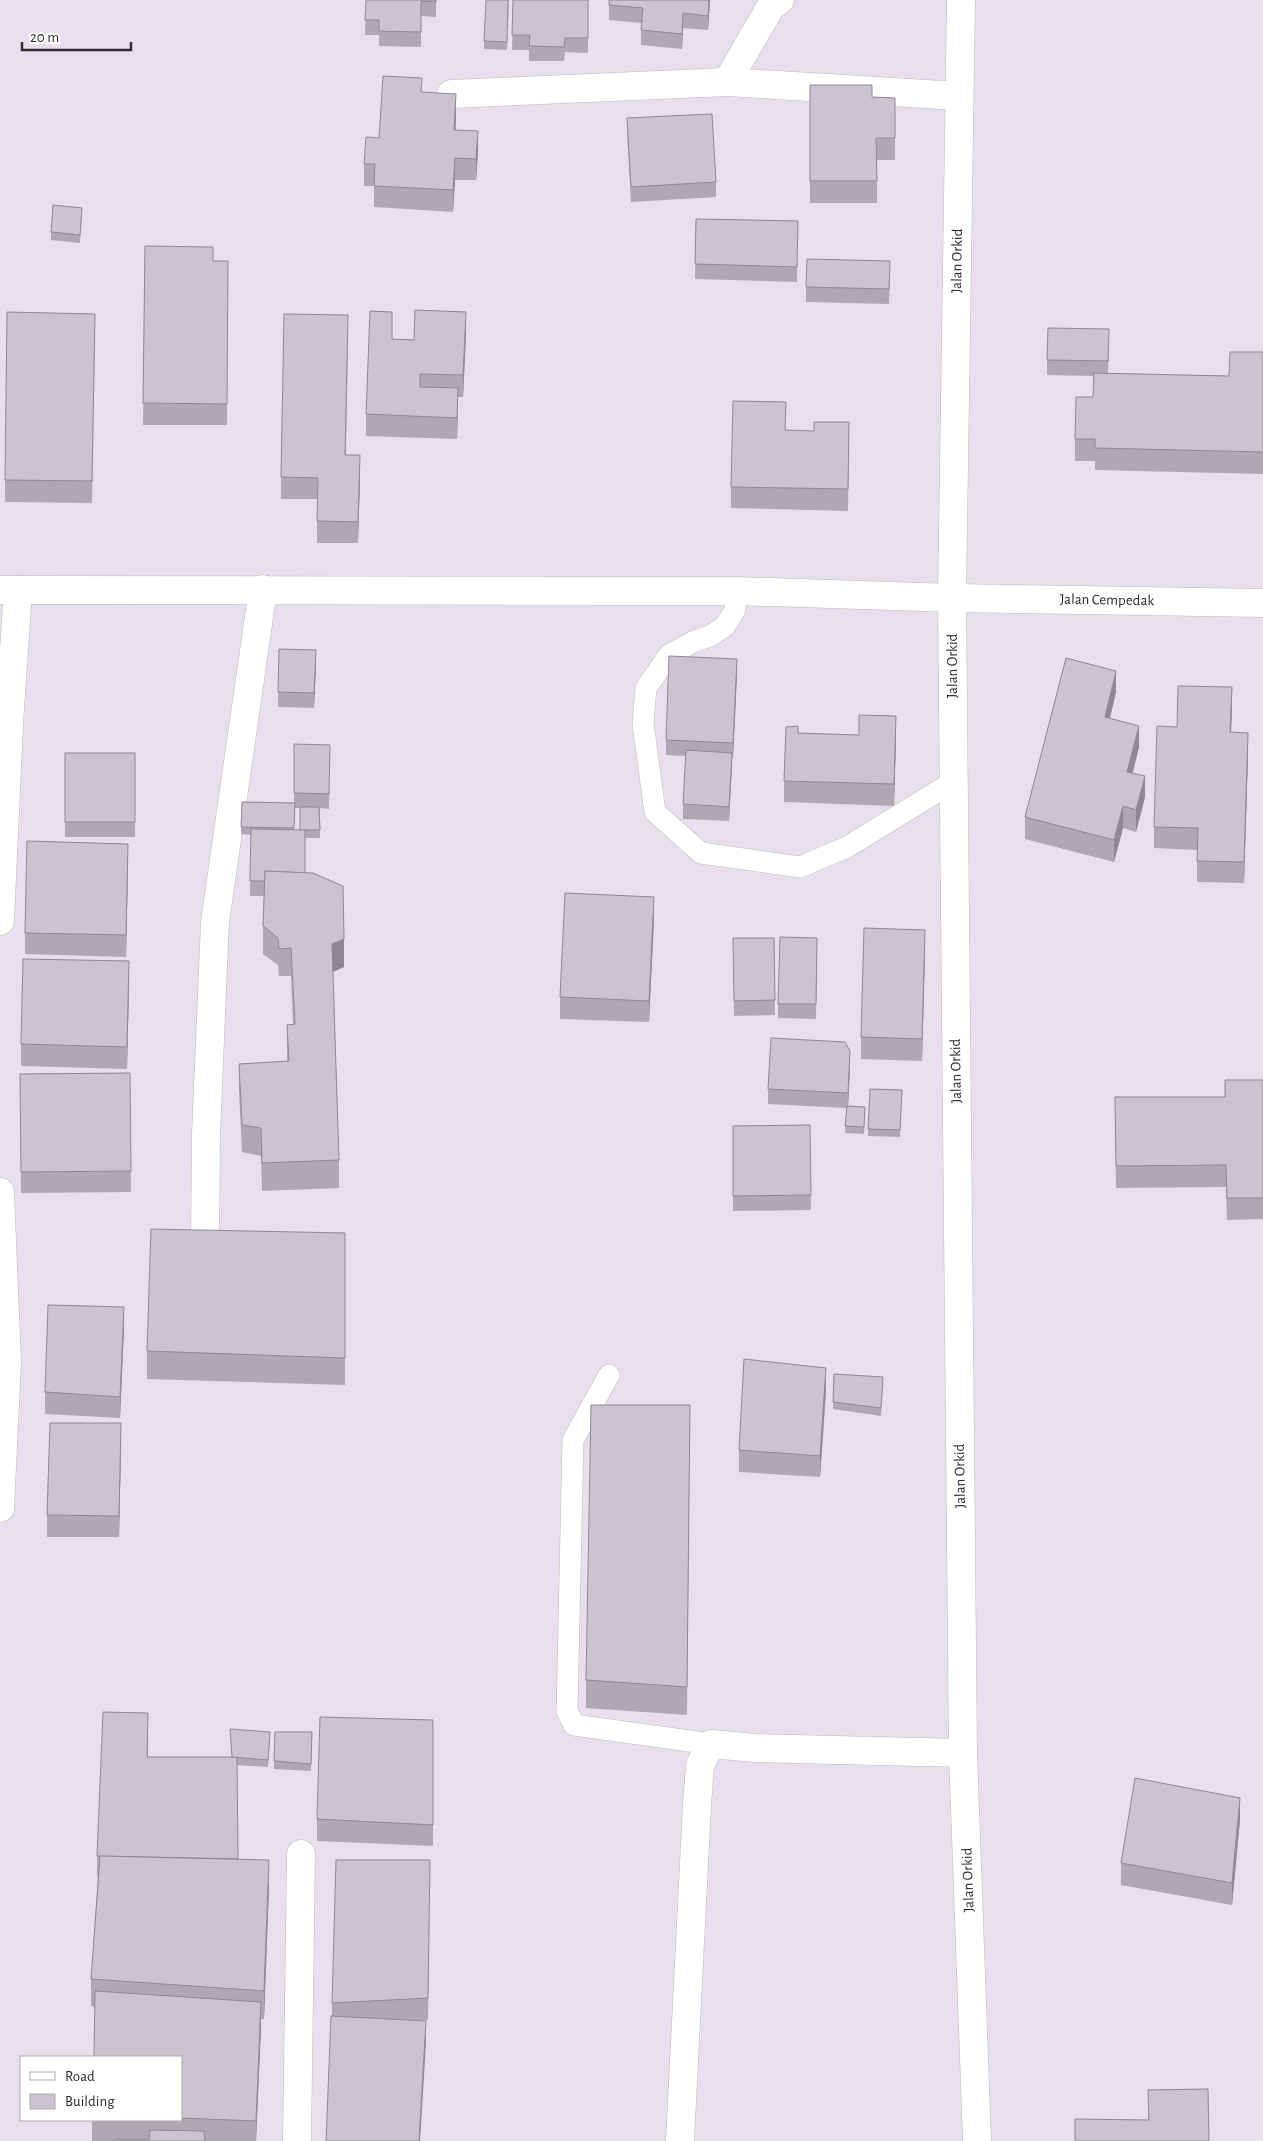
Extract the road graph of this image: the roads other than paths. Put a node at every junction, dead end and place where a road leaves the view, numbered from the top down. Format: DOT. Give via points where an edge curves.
graph roads {
  1 [pos="780,0"];
  2 [pos="961,0"];
  3 [pos="727,82"];
  4 [pos="451,94"];
  5 [pos="959,96"];
  6 [pos="263,589"];
  7 [pos="9,590"];
  8 [pos="736,592"];
  9 [pos="952,598"];
  10 [pos="1263,603"];
  11 [pos="5,724"];
  12 [pos="953,782"];
  13 [pos="0,921"];
  14 [pos="0,1192"];
  15 [pos="205,1244"];
  16 [pos="4,1363"];
  17 [pos="609,1375"];
  18 [pos="0,1508"];
  19 [pos="710,1744"];
  20 [pos="963,1753"];
  21 [pos="301,1854"];
  22 [pos="297,2141"];
  23 [pos="680,2141"];
  24 [pos="977,2141"];
  1 -- 3 [label="street" via="771,6"];
  2 -- 5 [label="street, Jalan Orkid"];
  3 -- 4 [label="street"];
  3 -- 5 [label="street"];
  5 -- 9 [label="street, Jalan Orkid"];
  6 -- 7 [label="street, Jalan Cempedak"];
  6 -- 8 [label="street, Jalan Cempedak"];
  6 -- 15 [label="street" via="215,922"];
  7 -- 11 [label="street"];
  8 -- 9 [label="street, Jalan Cempedak"];
  8 -- 12 [label="lane" via="735,610 725,626 669,655 646,688 644,724 655,812 701,853 800,866 847,846"];
  9 -- 10 [label="street, Jalan Cempedak"];
  9 -- 12 [label="street, Jalan Orkid"];
  11 -- 13 [label="street"];
  12 -- 20 [label="street, Jalan Orkid"];
  14 -- 16 [label="street"];
  16 -- 18 [label="street"];
  17 -- 19 [label="lane" via="573,1440 567,1710 574,1725"];
  19 -- 20 [label="street"];
  19 -- 23 [label="street" via="700,1765"];
  20 -- 24 [label="street, Jalan Orkid"];
  21 -- 22 [label="street"];
}
